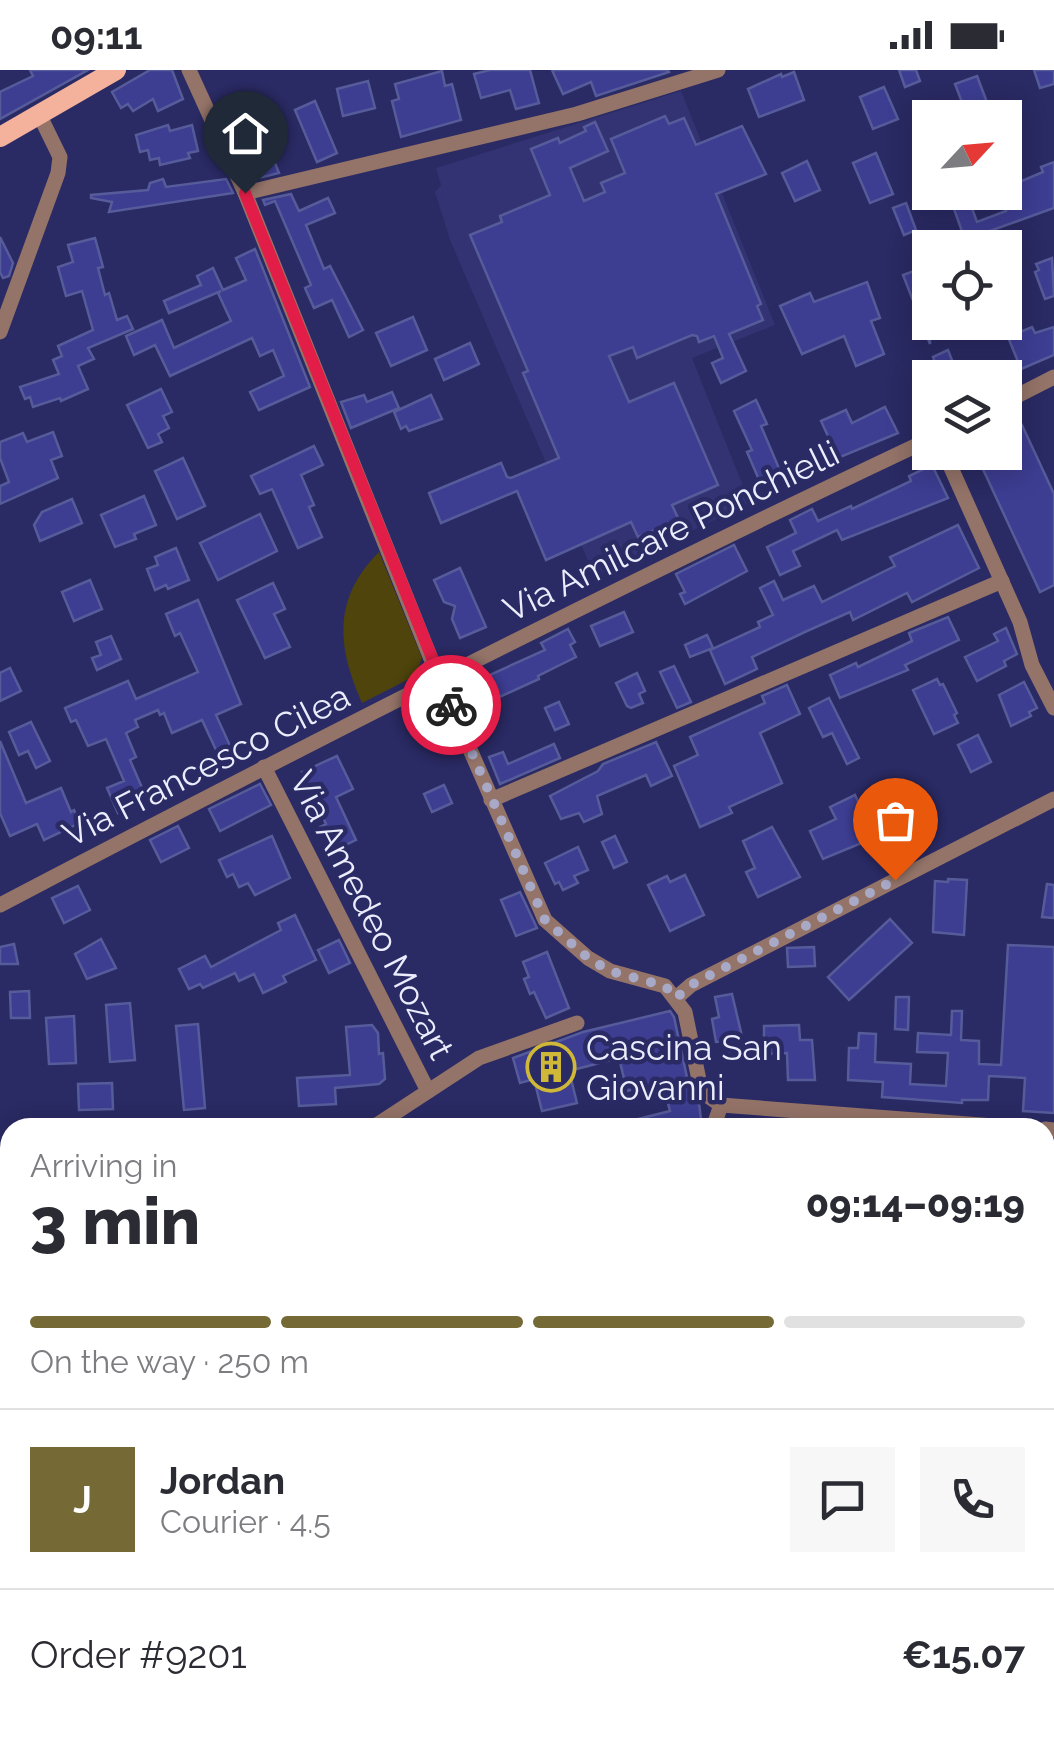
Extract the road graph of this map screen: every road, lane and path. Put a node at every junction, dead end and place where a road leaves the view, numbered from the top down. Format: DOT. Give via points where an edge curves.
graph roads {
  1 [pos="116,70"];
  2 [pos="190,70"];
  3 [pos="718,70"];
  4 [pos="86,80"];
  5 [pos="40,116"];
  6 [pos="0,138"];
  7 [pos="245,193"];
  8 [pos="0,332"];
  9 [pos="1054,377"];
  10 [pos="1022,393"];
  11 [pos="912,447"];
  12 [pos="952,470"];
  13 [pos="1002,581"];
  14 [pos="439,679"];
  15 [pos="1054,708"];
  16 [pos="264,767"];
  17 [pos="1054,799"];
  18 [pos="491,800"];
  19 [pos="0,905"];
  20 [pos="676,998"];
  21 [pos="578,1022"];
  22 [pos="427,1089"];
  23 [pos="721,1105"];
  24 [pos="386,1118"];
  25 [pos="716,1118"];
  26 [pos="890,1118"];
  1 -- 4 [label="main road"];
  2 -- 7 [label="street"];
  3 -- 7 [label="street" via="577,114"];
  4 -- 5 [label="main road"];
  5 -- 6 [label="main road"];
  5 -- 8 [label="street" via="60,156 58,173"];
  7 -- 14 [label="street"];
  9 -- 10 [label="street"];
  11 -- 14 [label="street, Via Amilcare Ponchielli"];
  12 -- 13 [label="street"];
  13 -- 15 [label="street"];
  13 -- 18 [label="street"];
  14 -- 16 [label="street, Via Francesco Cilea"];
  14 -- 18 [label="street"];
  16 -- 19 [label="street, Via Francesco Cilea"];
  16 -- 22 [label="street, Via Amedeo Mozart"];
  17 -- 20 [label="street"];
  18 -- 20 [label="street" via="545,920 588,958 665,986"];
  20 -- 23 [label="street" via="700,1080"];
  21 -- 22 [label="street" via="479,1058"];
  22 -- 24 [label="street"];
  23 -- 25 [label="street"];
  23 -- 26 [label="street"];
}
